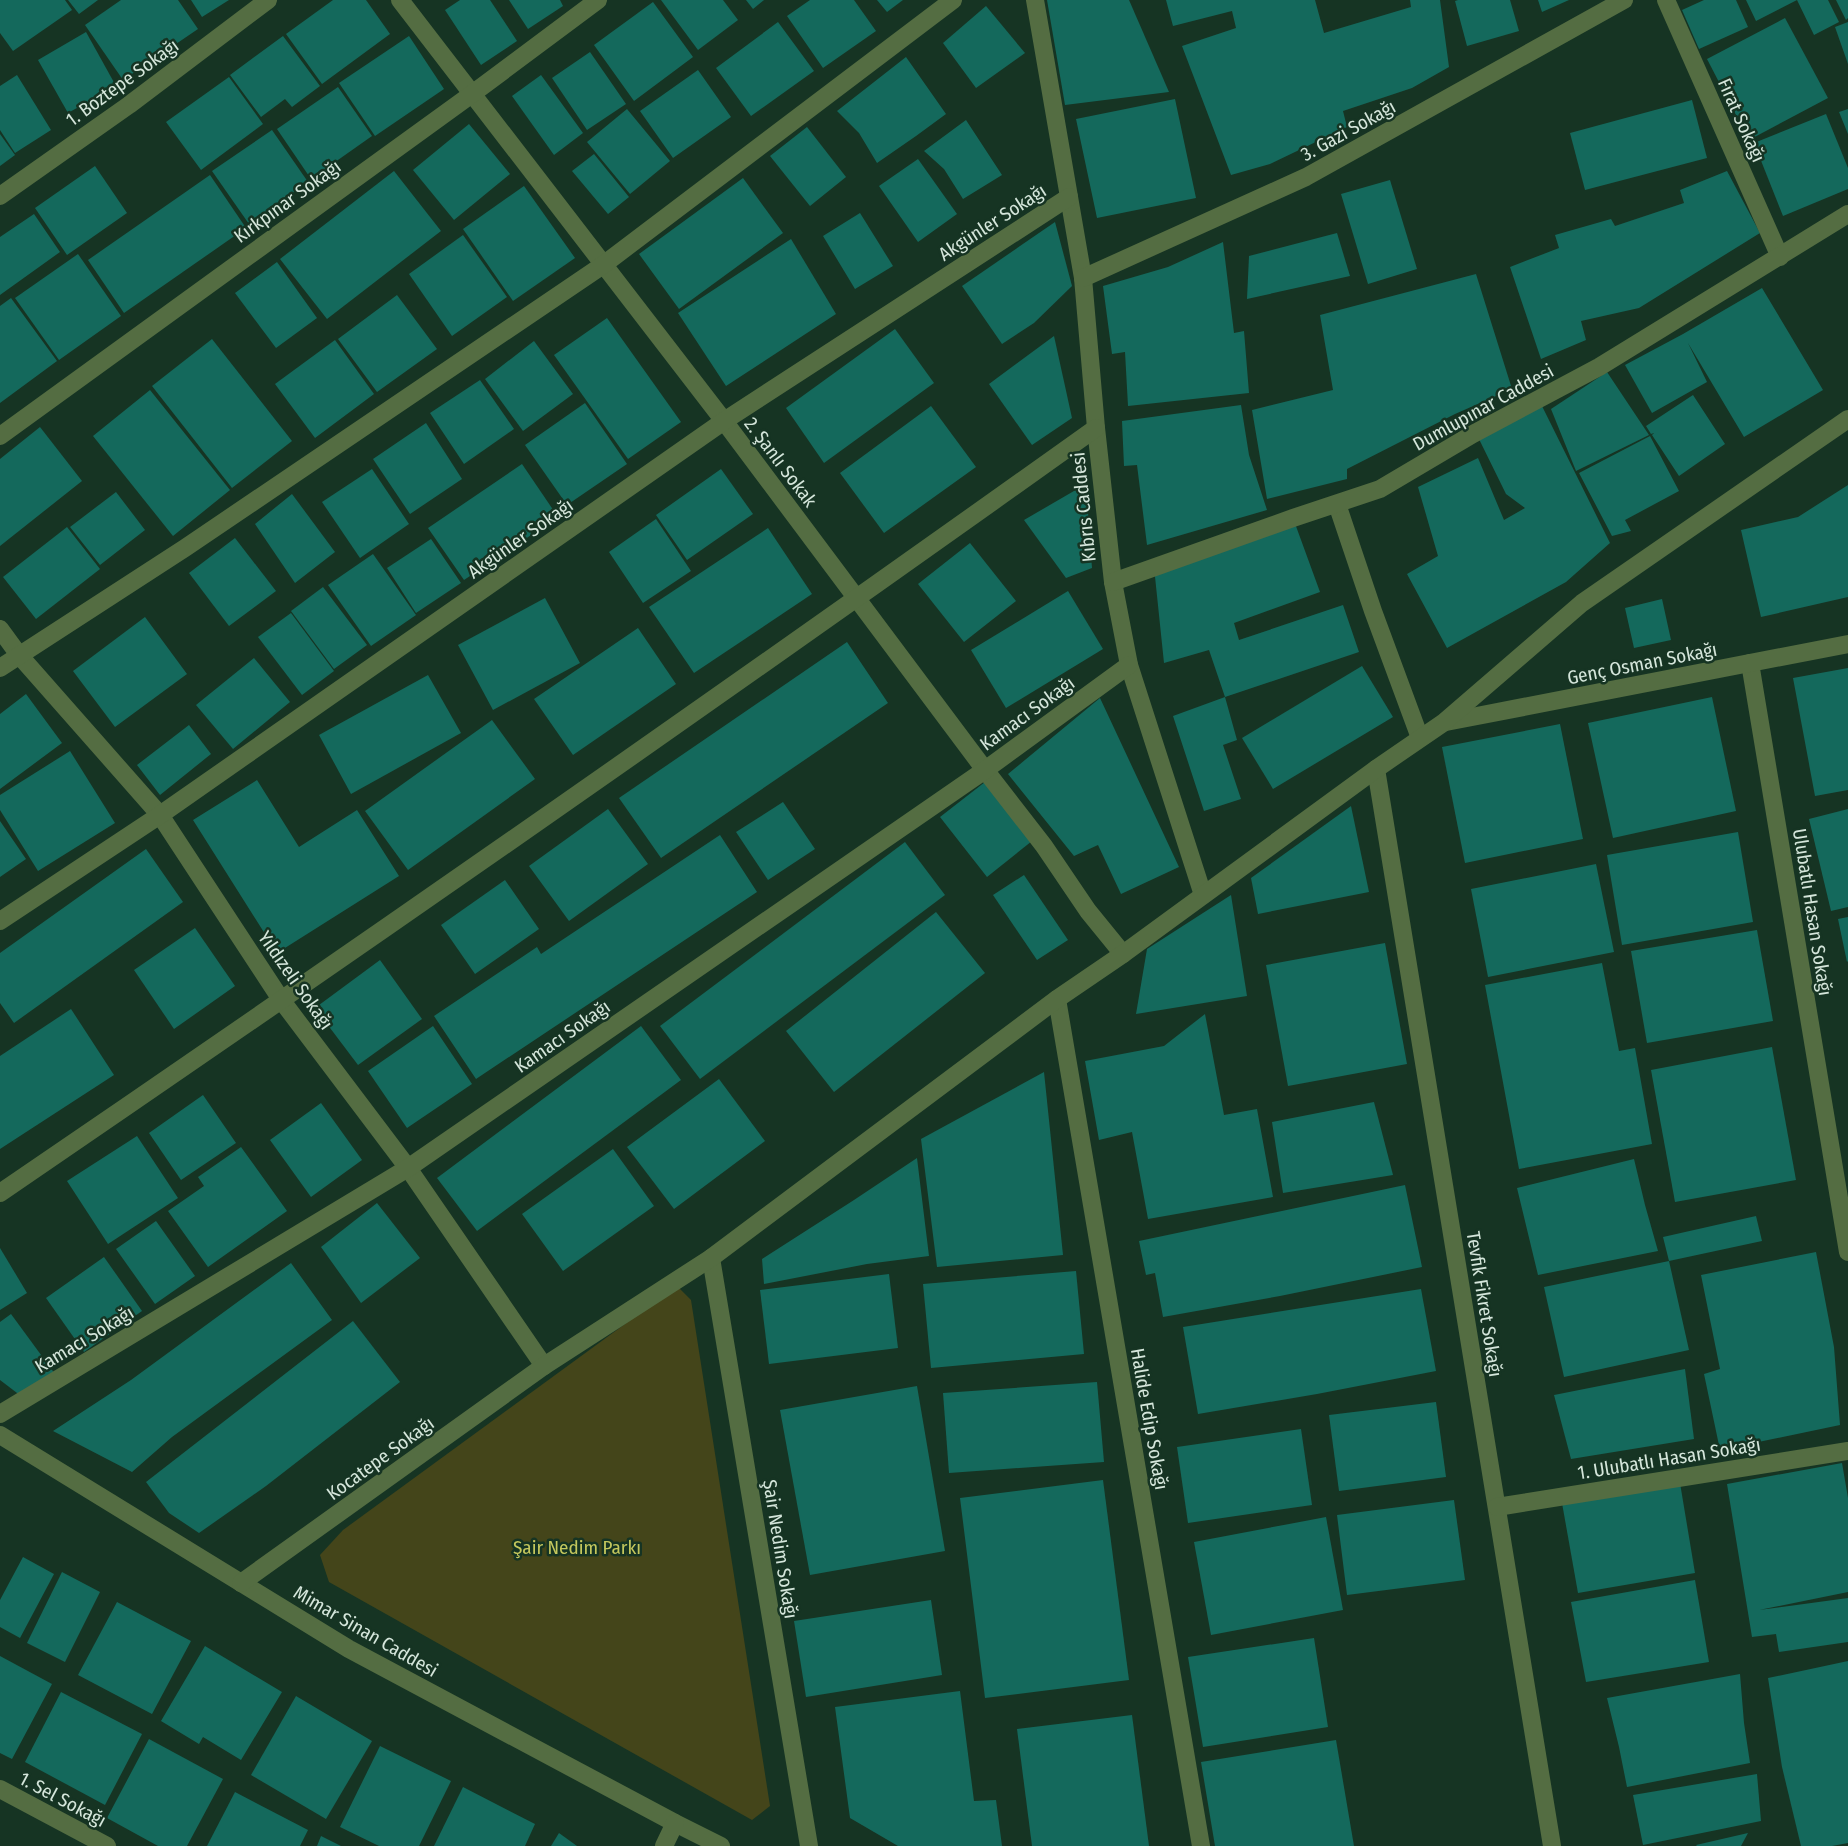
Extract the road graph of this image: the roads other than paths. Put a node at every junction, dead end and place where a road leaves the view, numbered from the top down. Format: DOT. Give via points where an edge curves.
graph roads {
  1 [pos="268,0"];
  2 [pos="400,0"];
  3 [pos="598,0"];
  4 [pos="953,0"];
  5 [pos="1035,0"];
  6 [pos="1623,0"];
  7 [pos="1666,0"];
  8 [pos="472,94"];
  9 [pos="0,196"];
  10 [pos="1069,197"];
  11 [pos="1848,214"];
  12 [pos="1780,257"];
  13 [pos="603,265"];
  14 [pos="1083,278"];
  15 [pos="1848,419"];
  16 [pos="724,421"];
  17 [pos="1096,428"];
  18 [pos="0,436"];
  19 [pos="1337,504"];
  20 [pos="1113,582"];
  21 [pos="857,598"];
  22 [pos="0,629"];
  23 [pos="1848,644"];
  24 [pos="19,655"];
  25 [pos="1750,663"];
  26 [pos="1129,664"];
  27 [pos="0,668"];
  28 [pos="1443,723"];
  29 [pos="1420,738"];
  30 [pos="1376,769"];
  31 [pos="985,770"];
  32 [pos="160,815"];
  33 [pos="1203,895"];
  34 [pos="0,921"];
  35 [pos="1122,954"];
  36 [pos="1058,999"];
  37 [pos="282,1001"];
  38 [pos="408,1168"];
  39 [pos="0,1194"];
  40 [pos="1848,1252"];
  41 [pos="711,1258"];
  42 [pos="544,1366"];
  43 [pos="0,1414"];
  44 [pos="0,1435"];
  45 [pos="1848,1451"];
  46 [pos="1497,1507"];
  47 [pos="241,1583"];
  48 [pos="0,1789"];
  49 [pos="675,1823"];
  50 [pos="107,1846"];
  51 [pos="664,1846"];
  52 [pos="721,1846"];
  53 [pos="809,1846"];
  54 [pos="1201,1846"];
  55 [pos="1552,1846"];
  1 -- 9 [label="street, 1. Boztepe Sokağı"];
  2 -- 8 [label="street, 2. Şanlı Sokak"];
  3 -- 8 [label="street, Kırkpınar Sokağı"];
  4 -- 13 [label="street"];
  5 -- 10 [label="street, Kıbrıs Caddesi"];
  6 -- 14 [label="street, 3. Gazi Sokağı" via="1306,177"];
  7 -- 12 [label="street, Fırat Sokağı"];
  8 -- 13 [label="street, 2. Şanlı Sokak"];
  8 -- 18 [label="street, Kırkpınar Sokağı"];
  10 -- 14 [label="street, Kıbrıs Caddesi"];
  10 -- 16 [label="street, Akgünler Sokağı"];
  11 -- 12 [label="street, Dumlupınar Caddesi"];
  12 -- 19 [label="street, Dumlupınar Caddesi" via="1599,367 1380,489"];
  13 -- 16 [label="street, 2. Şanlı Sokak"];
  13 -- 24 [label="street"];
  14 -- 17 [label="street, Kıbrıs Caddesi"];
  15 -- 28 [label="street" via="1582,603"];
  16 -- 21 [label="street, 2. Şanlı Sokak"];
  16 -- 32 [label="street, Akgünler Sokağı"];
  17 -- 20 [label="street, Kıbrıs Caddesi"];
  17 -- 21 [label="street"];
  19 -- 20 [label="street, Dumlupınar Caddesi"];
  19 -- 29 [label="street"];
  20 -- 26 [label="street, Kıbrıs Caddesi"];
  21 -- 31 [label="street, 2. Şanlı Sokak"];
  21 -- 37 [label="street"];
  22 -- 24 [label="street, Yıldızeli Sokağı"];
  23 -- 25 [label="street, Genç Osman Sokağı"];
  24 -- 27 [label="street"];
  24 -- 32 [label="street, Yıldızeli Sokağı"];
  25 -- 28 [label="street, Genç Osman Sokağı"];
  25 -- 40 [label="street, Ulubatlı Hasan Sokağı"];
  26 -- 31 [label="street, Kamacı Sokağı"];
  26 -- 33 [label="street, Kıbrıs Caddesi"];
  28 -- 29 [label="street, Kocatepe Sokağı"];
  29 -- 30 [label="street, Kocatepe Sokağı"];
  30 -- 33 [label="street, Kocatepe Sokağı"];
  30 -- 46 [label="street, Tevfik Fikret Sokağı"];
  31 -- 35 [label="street, 2. Şanlı Sokak"];
  31 -- 38 [label="street, Kamacı Sokağı"];
  32 -- 34 [label="street, Akgünler Sokağı"];
  32 -- 37 [label="street, Yıldızeli Sokağı"];
  33 -- 35 [label="street, Kocatepe Sokağı"];
  35 -- 36 [label="street, Kocatepe Sokağı"];
  36 -- 41 [label="street, Kocatepe Sokağı"];
  36 -- 54 [label="street, Halide Edip Sokağı"];
  37 -- 38 [label="street, Yıldızeli Sokağı"];
  37 -- 39 [label="street"];
  38 -- 42 [label="street, Yıldızeli Sokağı"];
  38 -- 43 [label="street, Kamacı Sokağı"];
  41 -- 42 [label="street, Kocatepe Sokağı"];
  41 -- 53 [label="street, Şair Nedim Sokağı"];
  42 -- 47 [label="street, Kocatepe Sokağı"];
  44 -- 47 [label="street, Mimar Sinan Caddesi"];
  45 -- 46 [label="street, 1. Ulubatlı Hasan Sokağı"];
  46 -- 55 [label="street, Tevfik Fikret Sokağı"];
  47 -- 49 [label="street, Mimar Sinan Caddesi" via="349,1649"];
  48 -- 50 [label="street, 1. Sel Sokağı"];
  49 -- 51 [label="street"];
  49 -- 52 [label="street, Mimar Sinan Caddesi"];
}
